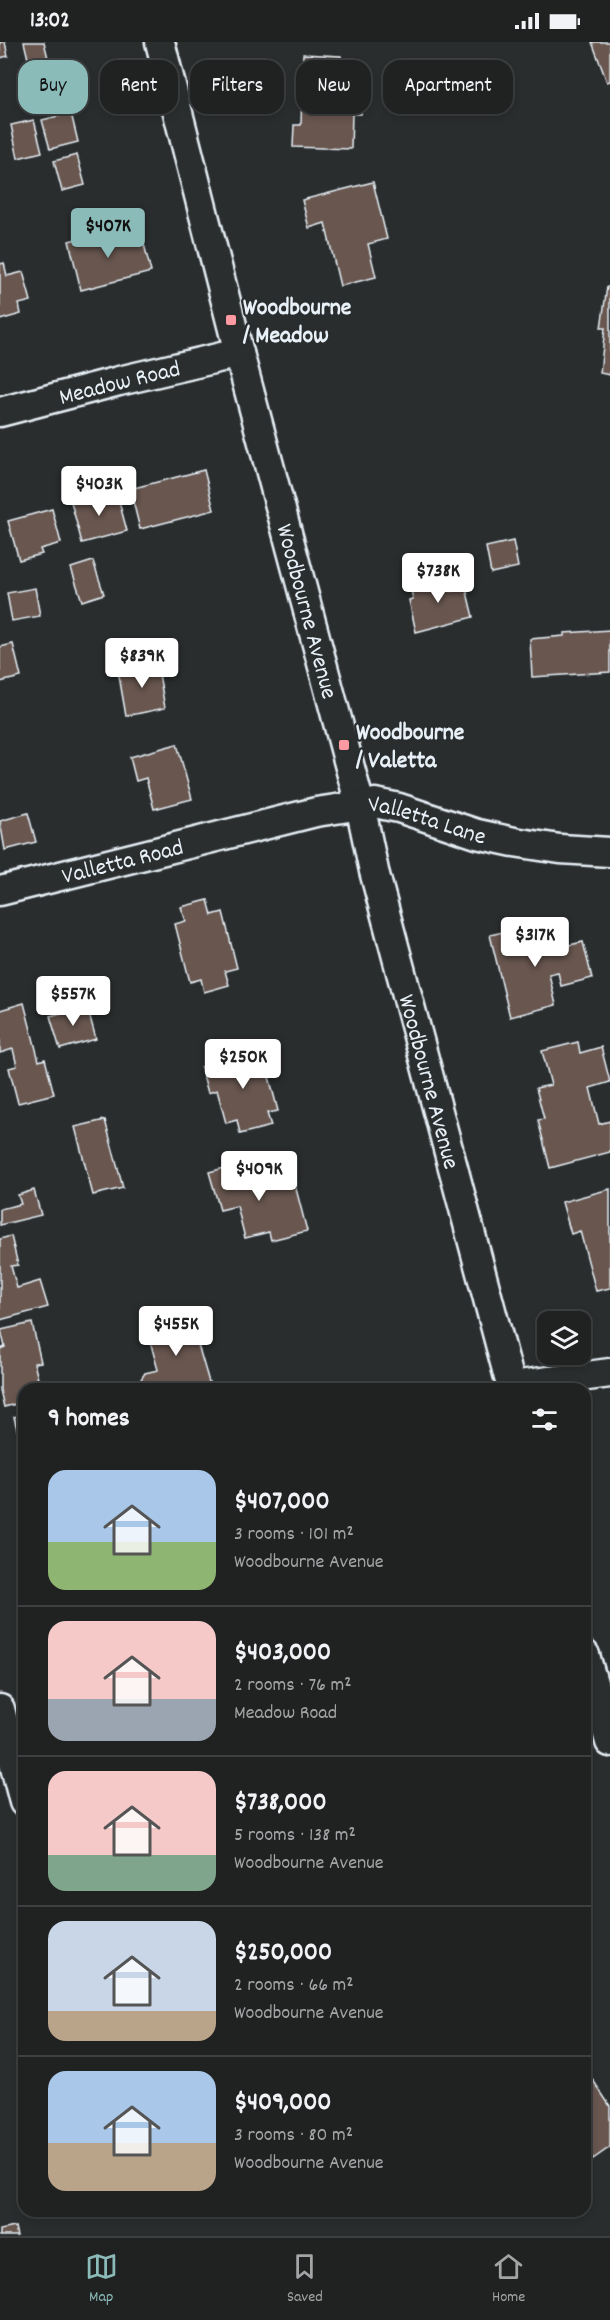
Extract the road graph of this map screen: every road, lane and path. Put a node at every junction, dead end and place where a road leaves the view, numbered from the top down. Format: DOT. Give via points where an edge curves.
graph roads {
  1 [pos="160,42"];
  2 [pos="240,353"];
  3 [pos="0,412"];
  4 [pos="360,805"];
  5 [pos="245,829"];
  6 [pos="610,852"];
  7 [pos="0,891"];
  8 [pos="610,1373"];
  9 [pos="511,1383"];
  10 [pos="545,1383"];
  11 [pos="591,1676"];
  12 [pos="0,1709"];
  13 [pos="610,1742"];
  14 [pos="18,1779"];
  1 -- 2 [label="street, Woodbourne Avenue"];
  2 -- 3 [label="street, Meadow Road"];
  2 -- 4 [label="street, Woodbourne Avenue"];
  4 -- 5 [label="street, Valletta Lane"];
  4 -- 6 [label="street, Valletta Lane" via="375,803 399,808 514,842"];
  4 -- 9 [label="street, Woodbourne Avenue"];
  5 -- 7 [label="street, Valletta Road"];
  8 -- 10 [label="street"];
  11 -- 13 [label="street"];
  12 -- 14 [label="street"];
}
